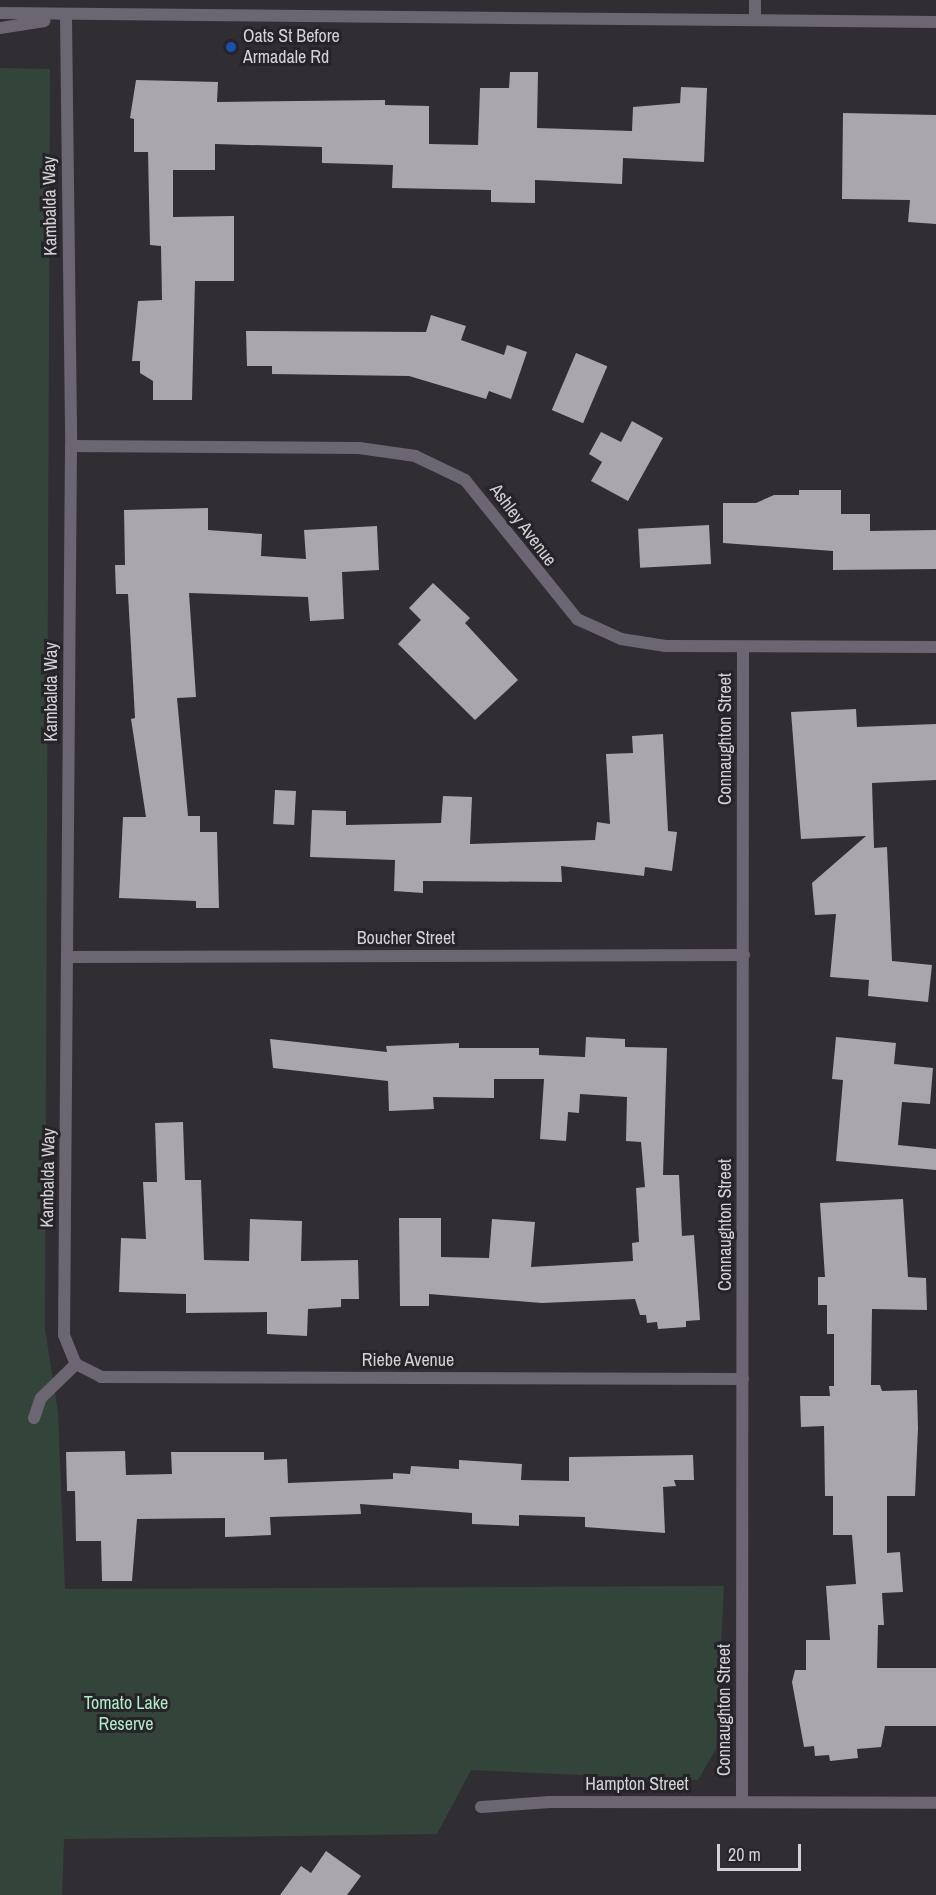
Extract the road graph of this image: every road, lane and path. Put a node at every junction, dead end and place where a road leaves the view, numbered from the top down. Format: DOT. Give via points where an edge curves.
graph roads {
  1 [pos="756,0"];
  2 [pos="0,13"];
  3 [pos="66,18"];
  4 [pos="755,19"];
  5 [pos="936,22"];
  6 [pos="0,28"];
  7 [pos="70,446"];
  8 [pos="743,647"];
  9 [pos="936,647"];
  10 [pos="744,956"];
  11 [pos="68,957"];
  12 [pos="76,1364"];
  13 [pos="743,1379"];
  14 [pos="34,1418"];
  15 [pos="742,1802"];
  16 [pos="936,1803"];
  17 [pos="481,1807"];
  1 -- 4 [label="street"];
  2 -- 3 [label="street"];
  3 -- 4 [label="street"];
  3 -- 6 [label="street"];
  3 -- 7 [label="street, Kambalda Way"];
  4 -- 5 [label="street"];
  7 -- 8 [label="street, Ashley Avenue" via="359,448 415,456 465,480 577,619 632,641"];
  7 -- 11 [label="street, Kambalda Way"];
  8 -- 9 [label="street, Ashley Avenue"];
  8 -- 10 [label="street, Connaughton Street"];
  10 -- 11 [label="street, Boucher Street"];
  10 -- 13 [label="street, Connaughton Street"];
  11 -- 12 [label="street, Kambalda Way" via="64,1335"];
  12 -- 13 [label="street, Riebe Avenue" via="101,1377"];
  12 -- 14 [label="street" via="41,1398"];
  13 -- 15 [label="street, Connaughton Street"];
  15 -- 16 [label="street, Hampton Street"];
  15 -- 17 [label="street, Hampton Street"];
}
